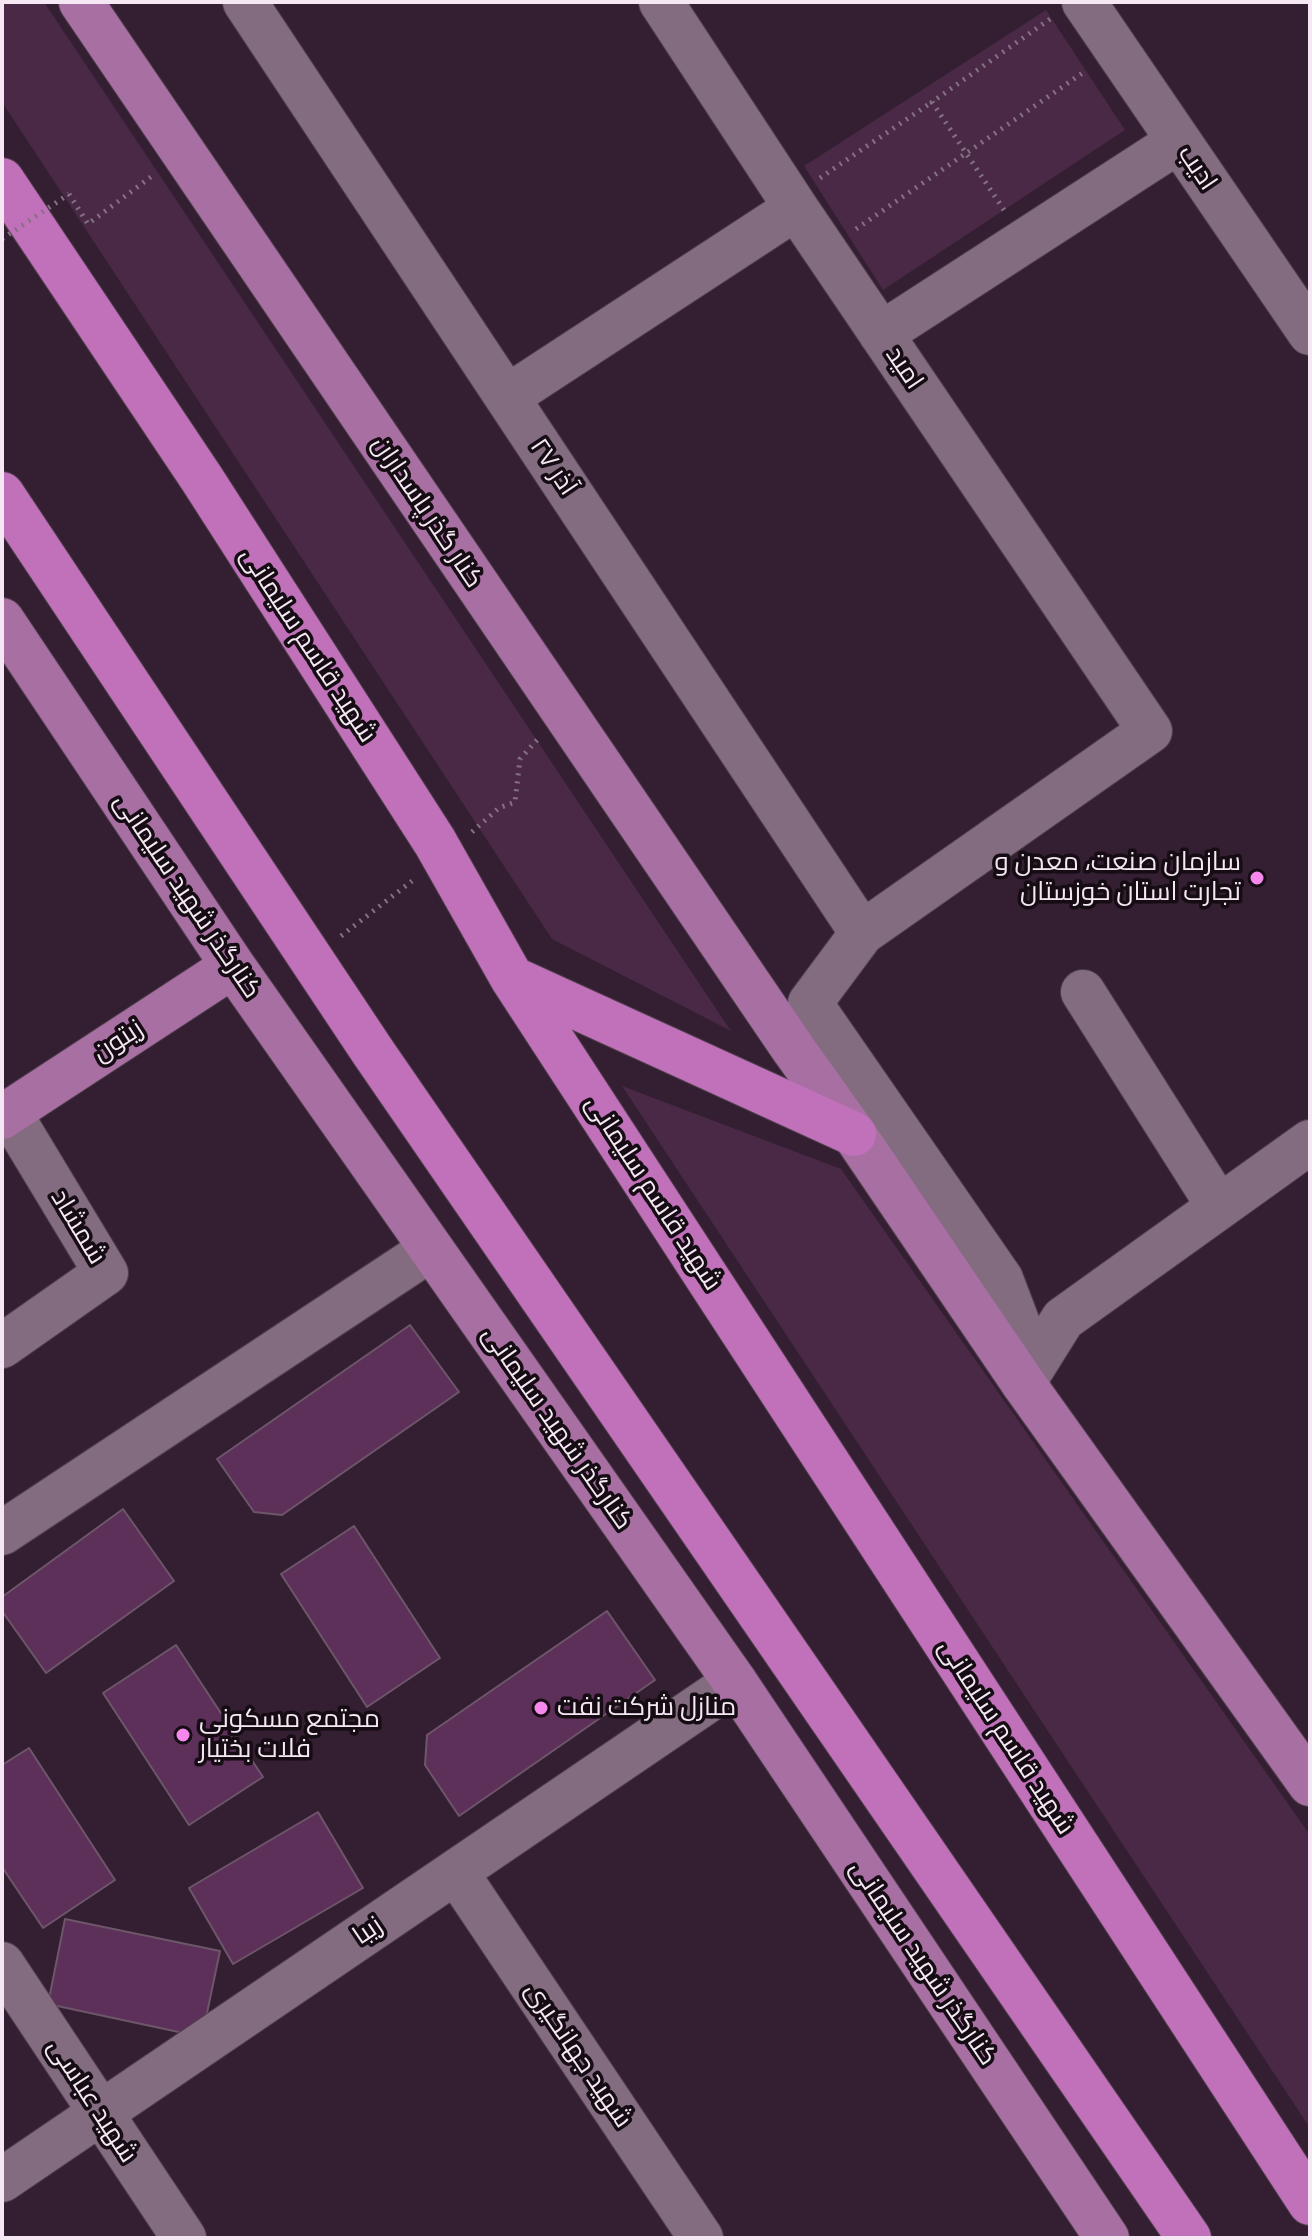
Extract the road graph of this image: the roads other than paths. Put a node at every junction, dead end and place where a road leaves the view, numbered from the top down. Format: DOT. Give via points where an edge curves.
graph roads {
  1 [pos="81,2"];
  2 [pos="245,2"];
  3 [pos="661,2"];
  4 [pos="1083,6"];
  5 [pos="1179,141"];
  6 [pos="2,180"];
  7 [pos="803,196"];
  8 [pos="1310,333"];
  9 [pos="881,334"];
  10 [pos="507,397"];
  11 [pos="2,494"];
  12 [pos="2,620"];
  13 [pos="862,933"];
  14 [pos="233,966"];
  15 [pos="512,978"];
  16 [pos="1083,992"];
  17 [pos="5,1114"];
  18 [pos="854,1134"];
  19 [pos="1310,1142"];
  20 [pos="1219,1207"];
  21 [pos="431,1249"];
  22 [pos="2,1346"];
  23 [pos="1023,1383"];
  24 [pos="2,1533"];
  25 [pos="735,1682"];
  26 [pos="1310,1784"];
  27 [pos="456,1872"];
  28 [pos="2,1964"];
  29 [pos="100,2114"];
  30 [pos="2,2180"];
  31 [pos="1310,2203"];
  32 [pos="184,2238"];
  33 [pos="701,2238"];
  34 [pos="1107,2238"];
  35 [pos="1189,2238"];
  1 -- 18 [label="main road, کنار گذر پاسداران"];
  2 -- 10 [label="street, آذر ۲۷"];
  3 -- 7 [label="street, امید"];
  4 -- 5 [label="street, ادیب"];
  5 -- 8 [label="street, ادیب"];
  5 -- 9 [label="street"];
  6 -- 15 [label="highway, شهید قاسم سلیمانی" via="435,842"];
  7 -- 9 [label="street, امید" via="825,250"];
  7 -- 10 [label="street"];
  9 -- 13 [label="street, امید" via="1150,731"];
  10 -- 13 [label="street, آذر ۲۷"];
  11 -- 35 [label="highway" via="373,1052"];
  12 -- 14 [label="main road, کنارگذر شهید سلیمانی"];
  13 -- 23 [label="street" via="810,1003 1001,1279 1020,1329"];
  14 -- 17 [label="main road, زیتون"];
  14 -- 21 [label="main road, کنارگذر شهید سلیمانی"];
  15 -- 18 [label="highway"];
  15 -- 31 [label="highway, شهید قاسم سلیمانی"];
  16 -- 20 [label="street"];
  17 -- 22 [label="street, شمشاد" via="106,1273"];
  18 -- 23 [label="main road"];
  19 -- 20 [label="street"];
  20 -- 23 [label="street" via="1063,1319"];
  21 -- 24 [label="street"];
  21 -- 25 [label="main road, کنارگذر شهید سلیمانی"];
  23 -- 26 [label="main road"];
  25 -- 27 [label="street, زیبا"];
  25 -- 34 [label="main road, کنارگذر شهید سلیمانی"];
  27 -- 29 [label="street, زیبا"];
  27 -- 33 [label="street, شهید جهانگیری"];
  28 -- 29 [label="street, شهید عباسی"];
  29 -- 30 [label="street, زیبا"];
  29 -- 32 [label="street, شهید عباسی"];
}
